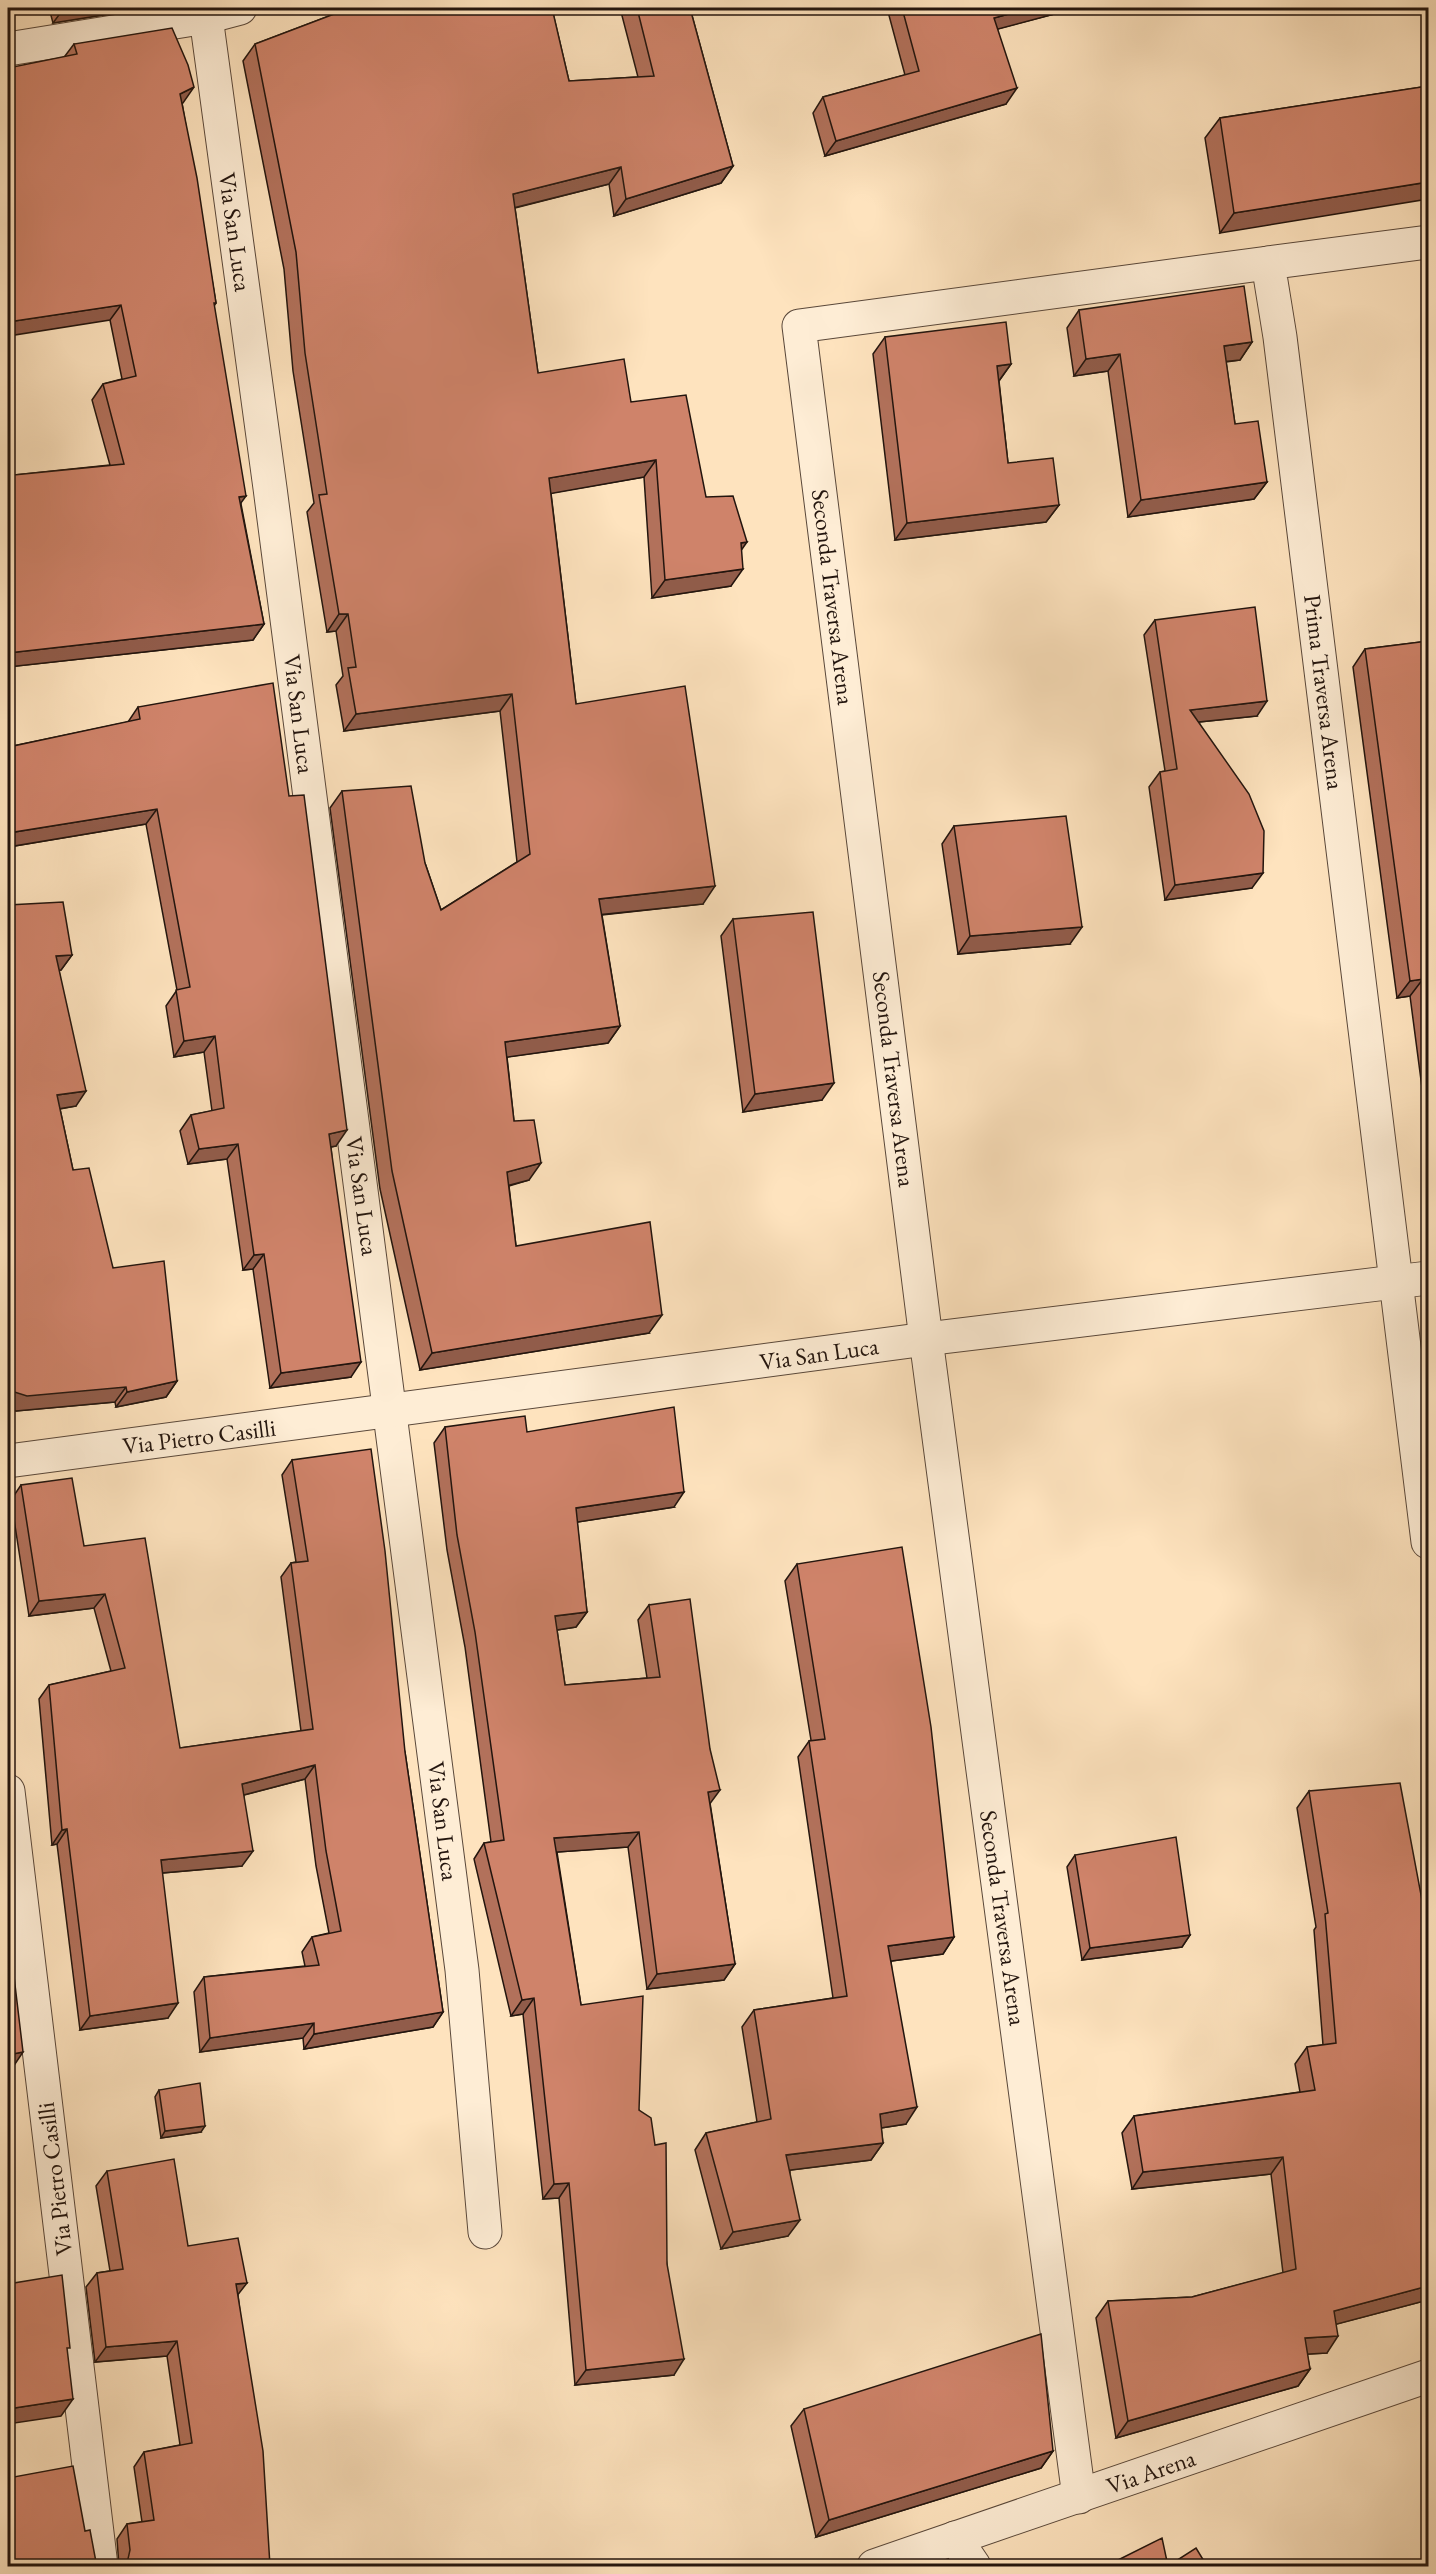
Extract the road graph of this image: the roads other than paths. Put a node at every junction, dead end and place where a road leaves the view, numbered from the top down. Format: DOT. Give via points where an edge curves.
graph roads {
  1 [pos="240,8"];
  2 [pos="206,17"];
  3 [pos="8,49"];
  4 [pos="1428,242"];
  5 [pos="1268,263"];
  6 [pos="1413,1280"];
  7 [pos="926,1339"];
  8 [pos="391,1412"];
  9 [pos="8,1461"];
  10 [pos="1428,1542"];
  11 [pos="8,1791"];
  12 [pos="485,2232"];
  13 [pos="1424,2386"];
  14 [pos="1079,2496"];
  15 [pos="955,2538"];
  16 [pos="101,2566"];
  17 [pos="874,2566"];
  18 [pos="974,2566"];
  1 -- 2 [label="street"];
  2 -- 3 [label="street"];
  2 -- 8 [label="street, Via San Luca"];
  4 -- 5 [label="street"];
  5 -- 6 [label="street, Prima Traversa Arena"];
  5 -- 7 [label="street, Seconda Traversa Arena" via="799,326"];
  6 -- 7 [label="street"];
  6 -- 10 [label="street, Prima Traversa Arena"];
  7 -- 8 [label="street, Via San Luca"];
  7 -- 14 [label="street, Seconda Traversa Arena"];
  8 -- 9 [label="street, Via Pietro Casilli"];
  8 -- 12 [label="street, Via San Luca" via="462,1970"];
  11 -- 16 [label="street, Via Pietro Casilli"];
  13 -- 14 [label="street, Via Arena"];
  14 -- 15 [label="street, Via Arena"];
  15 -- 17 [label="street, Via Arena"];
  15 -- 18 [label="street"];
}
